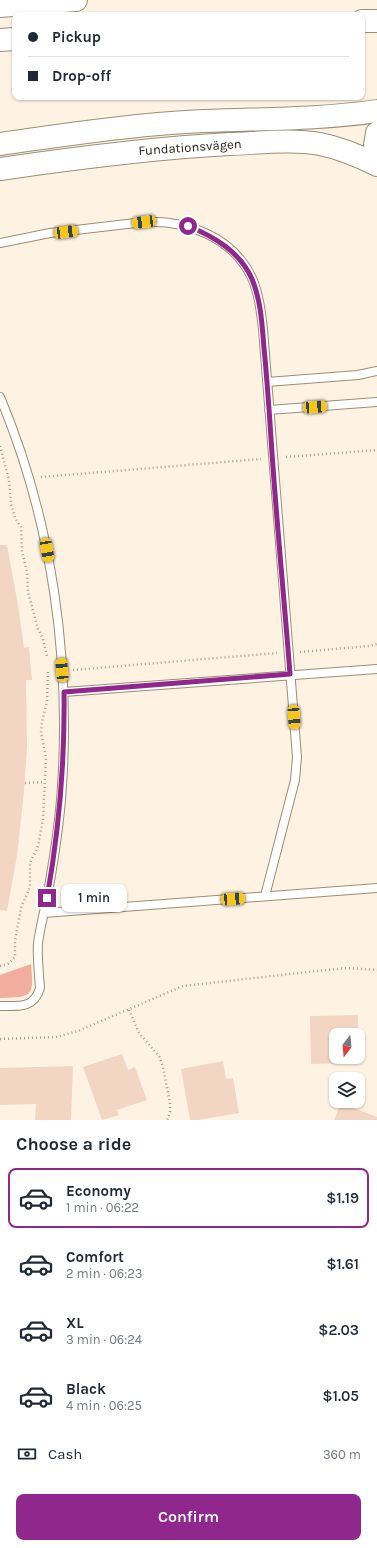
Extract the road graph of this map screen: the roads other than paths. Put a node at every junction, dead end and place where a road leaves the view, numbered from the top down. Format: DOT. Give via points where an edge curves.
graph roads {
  1 [pos="76,0"];
  2 [pos="0,6"];
  3 [pos="365,21"];
  4 [pos="377,21"];
  5 [pos="12,39"];
  6 [pos="0,40"];
  7 [pos="377,111"];
  8 [pos="377,133"];
  9 [pos="0,144"];
  10 [pos="377,161"];
  11 [pos="377,165"];
  12 [pos="0,169"];
  13 [pos="0,243"];
  14 [pos="377,371"];
  15 [pos="267,382"];
  16 [pos="0,397"];
  17 [pos="377,402"];
  18 [pos="269,410"];
  19 [pos="377,669"];
  20 [pos="290,674"];
  21 [pos="64,692"];
  22 [pos="377,888"];
  23 [pos="265,896"];
  24 [pos="44,913"];
  25 [pos="0,1006"];
  1 -- 2 [label="main road"];
  3 -- 4 [label="main road"];
  5 -- 6 [label="main road"];
  7 -- 9 [label="main road, Fundationsvägen" via="320,117 171,123"];
  8 -- 10 [label="main road"];
  11 -- 12 [label="main road, Fundationsvägen" via="355,154 320,144 273,142 173,147"];
  13 -- 15 [label="lane" via="50,234 159,221 202,232 234,253 252,279 261,312"];
  14 -- 15 [label="lane" via="358,375"];
  15 -- 18 [label="lane"];
  16 -- 21 [label="lane" via="37,506 54,592"];
  17 -- 18 [label="lane"];
  18 -- 20 [label="lane"];
  19 -- 20 [label="lane"];
  20 -- 21 [label="lane"];
  20 -- 23 [label="lane" via="296,775"];
  21 -- 24 [label="lane" via="65,736 61,799"];
  22 -- 23 [label="lane"];
  23 -- 24 [label="lane"];
  24 -- 25 [label="lane" via="38,943 38,995 23,1006"];
}
